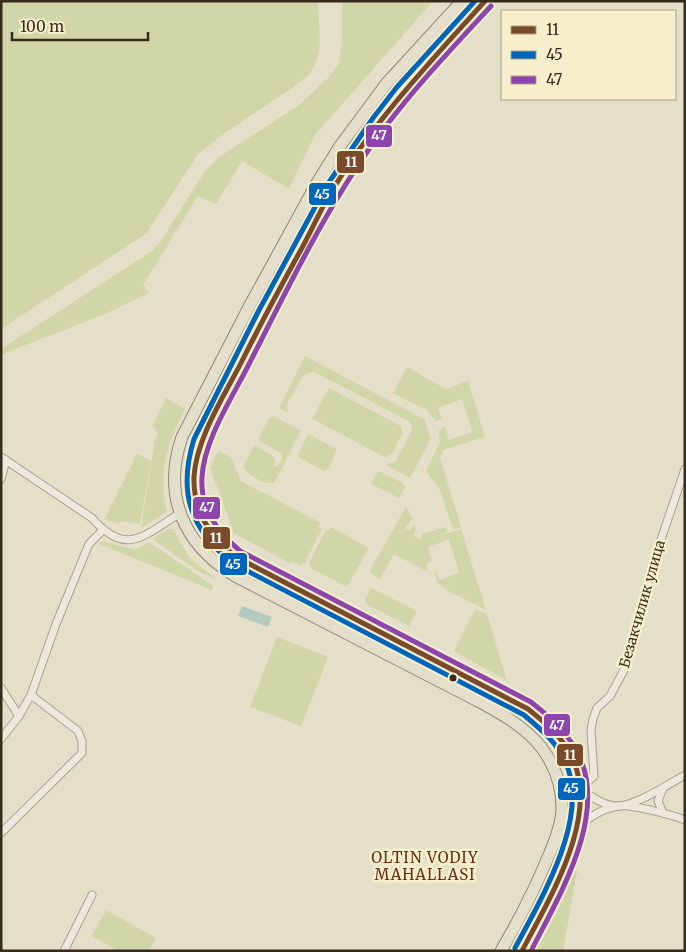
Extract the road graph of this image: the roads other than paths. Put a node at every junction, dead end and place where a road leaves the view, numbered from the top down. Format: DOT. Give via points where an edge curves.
graph roads {
  1 [pos="462,1"];
  2 [pos="485,1"];
  3 [pos="249,308"];
  4 [pos="265,316"];
  5 [pos="4,458"];
  6 [pos="685,469"];
  7 [pos="1,479"];
  8 [pos="179,514"];
  9 [pos="103,530"];
  10 [pos="340,612"];
  11 [pos="333,625"];
  12 [pos="1,688"];
  13 [pos="31,695"];
  14 [pos="4,698"];
  15 [pos="19,716"];
  16 [pos="1,739"];
  17 [pos="685,775"];
  18 [pos="663,787"];
  19 [pos="581,788"];
  20 [pos="620,806"];
  21 [pos="664,813"];
  22 [pos="685,820"];
  23 [pos="578,828"];
  24 [pos="1,833"];
  25 [pos="92,895"];
  26 [pos="509,937"];
  27 [pos="523,948"];
  28 [pos="64,951"];
  29 [pos="501,951"];
  1 -- 3 [label="main road" via="386,84 357,122 317,183"];
  2 -- 4 [label="main road" via="403,92 362,145 333,189"];
  3 -- 4 [label="main road"];
  3 -- 8 [label="main road" via="182,437 175,476"];
  4 -- 10 [label="main road" via="201,442 194,467 196,501 211,533 229,552"];
  5 -- 7 [label="street"];
  5 -- 9 [label="street" via="92,518"];
  6 -- 19 [label="street, Безакчилик улица" via="654,560 626,668 610,696 597,708 593,719 594,776"];
  8 -- 9 [label="street" via="143,536 132,539 118,539"];
  8 -- 11 [label="main road" via="196,543 223,568"];
  9 -- 13 [label="street" via="89,544"];
  10 -- 11 [label="main road"];
  10 -- 19 [label="main road" via="538,715 567,748 578,770"];
  11 -- 26 [label="main road" via="510,719 534,739 547,757 560,786 561,819 538,881"];
  12 -- 14 [label="street"];
  13 -- 15 [label="street"];
  13 -- 24 [label="street" via="78,731 82,753"];
  14 -- 15 [label="street"];
  15 -- 16 [label="street"];
  17 -- 18 [label="street"];
  18 -- 20 [label="street"];
  18 -- 21 [label="street" via="658,801"];
  19 -- 20 [label="street" via="600,801"];
  19 -- 23 [label="main road"];
  20 -- 21 [label="street"];
  20 -- 23 [label="street" via="596,814"];
  21 -- 22 [label="street"];
  23 -- 27 [label="main road" via="563,870"];
  25 -- 28 [label="street"];
  26 -- 27 [label="main road"];
  26 -- 29 [label="main road"];
}
